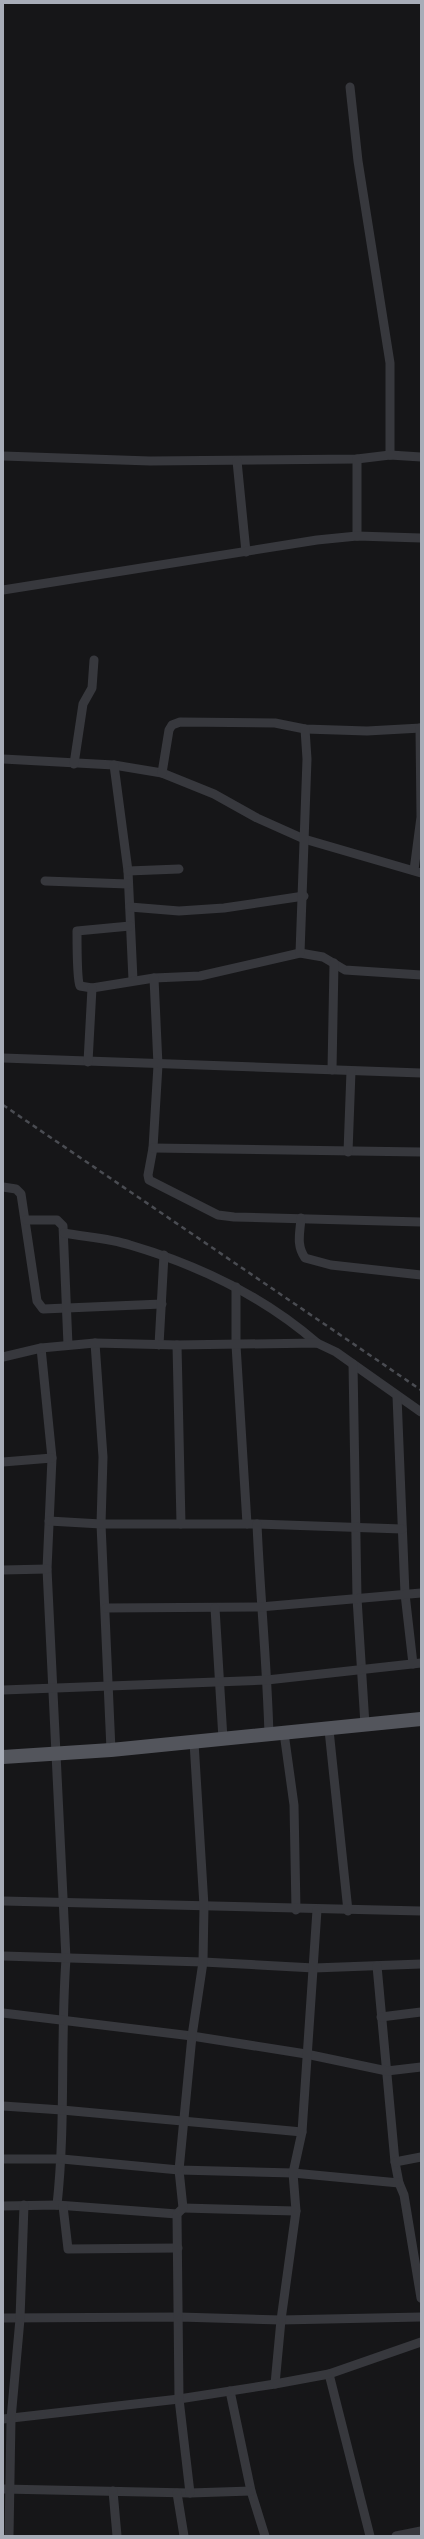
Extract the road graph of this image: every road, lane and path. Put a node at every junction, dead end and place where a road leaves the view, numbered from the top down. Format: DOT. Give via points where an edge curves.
graph roads {
  1 [pos="350,87"];
  2 [pos="390,455"];
  3 [pos="3,456"];
  4 [pos="421,457"];
  5 [pos="357,459"];
  6 [pos="237,461"];
  7 [pos="357,536"];
  8 [pos="421,538"];
  9 [pos="246,552"];
  10 [pos="3,590"];
  11 [pos="94,660"];
  12 [pos="421,728"];
  13 [pos="305,729"];
  14 [pos="3,759"];
  15 [pos="74,764"];
  16 [pos="114,765"];
  17 [pos="162,773"];
  18 [pos="421,818"];
  19 [pos="304,839"];
  20 [pos="179,868"];
  21 [pos="128,871"];
  22 [pos="417,872"];
  23 [pos="45,881"];
  24 [pos="128,884"];
  25 [pos="304,896"];
  26 [pos="130,907"];
  27 [pos="130,926"];
  28 [pos="300,953"];
  29 [pos="334,963"];
  30 [pos="421,975"];
  31 [pos="154,978"];
  32 [pos="133,980"];
  33 [pos="92,988"];
  34 [pos="3,1058"];
  35 [pos="88,1062"];
  36 [pos="158,1065"];
  37 [pos="332,1070"];
  38 [pos="351,1071"];
  39 [pos="421,1073"];
  40 [pos="153,1148"];
  41 [pos="348,1152"];
  42 [pos="421,1152"];
  43 [pos="3,1187"];
  44 [pos="301,1218"];
  45 [pos="26,1220"];
  46 [pos="421,1222"];
  47 [pos="64,1233"];
  48 [pos="164,1254"];
  49 [pos="421,1275"];
  50 [pos="236,1287"];
  51 [pos="162,1304"];
  52 [pos="68,1308"];
  53 [pos="96,1343"];
  54 [pos="317,1343"];
  55 [pos="159,1345"];
  56 [pos="177,1345"];
  57 [pos="236,1345"];
  58 [pos="68,1346"];
  59 [pos="41,1348"];
  60 [pos="3,1357"];
  61 [pos="353,1364"];
  62 [pos="397,1396"];
  63 [pos="421,1412"];
  64 [pos="52,1458"];
  65 [pos="3,1462"];
  66 [pos="49,1521"];
  67 [pos="101,1524"];
  68 [pos="181,1524"];
  69 [pos="247,1524"];
  70 [pos="257,1524"];
  71 [pos="356,1528"];
  72 [pos="402,1529"];
  73 [pos="47,1569"];
  74 [pos="3,1570"];
  75 [pos="421,1593"];
  76 [pos="405,1594"];
  77 [pos="357,1598"];
  78 [pos="260,1607"];
  79 [pos="106,1608"];
  80 [pos="215,1608"];
  81 [pos="417,1663"];
  82 [pos="363,1670"];
  83 [pos="267,1680"];
  84 [pos="221,1682"];
  85 [pos="110,1688"];
  86 [pos="52,1689"];
  87 [pos="3,1690"];
  88 [pos="421,1719"];
  89 [pos="365,1725"];
  90 [pos="329,1730"];
  91 [pos="284,1733"];
  92 [pos="269,1735"];
  93 [pos="223,1739"];
  94 [pos="194,1742"];
  95 [pos="111,1750"];
  96 [pos="55,1754"];
  97 [pos="3,1757"];
  98 [pos="3,1901"];
  99 [pos="64,1901"];
  100 [pos="204,1906"];
  101 [pos="296,1910"];
  102 [pos="317,1910"];
  103 [pos="348,1911"];
  104 [pos="421,1911"];
  105 [pos="3,1956"];
  106 [pos="66,1959"];
  107 [pos="203,1962"];
  108 [pos="421,1964"];
  109 [pos="377,1966"];
  110 [pos="314,1968"];
  111 [pos="421,2012"];
  112 [pos="3,2013"];
  113 [pos="381,2017"];
  114 [pos="62,2020"];
  115 [pos="192,2036"];
  116 [pos="306,2054"];
  117 [pos="421,2067"];
  118 [pos="387,2071"];
  119 [pos="3,2106"];
  120 [pos="62,2110"];
  121 [pos="185,2120"];
  122 [pos="302,2132"];
  123 [pos="421,2157"];
  124 [pos="3,2159"];
  125 [pos="62,2159"];
  126 [pos="395,2162"];
  127 [pos="179,2170"];
  128 [pos="293,2173"];
  129 [pos="398,2183"];
  130 [pos="24,2205"];
  131 [pos="60,2205"];
  132 [pos="3,2206"];
  133 [pos="180,2211"];
  134 [pos="296,2211"];
  135 [pos="178,2248"];
  136 [pos="419,2285"];
  137 [pos="421,2298"];
  138 [pos="179,2317"];
  139 [pos="421,2317"];
  140 [pos="3,2318"];
  141 [pos="20,2319"];
  142 [pos="281,2320"];
  143 [pos="421,2342"];
  144 [pos="329,2374"];
  145 [pos="275,2384"];
  146 [pos="230,2391"];
  147 [pos="180,2399"];
  148 [pos="7,2419"];
  149 [pos="6,2489"];
  150 [pos="113,2491"];
  151 [pos="251,2491"];
  152 [pos="177,2492"];
  153 [pos="190,2493"];
  154 [pos="421,2531"];
  155 [pos="9,2536"];
  156 [pos="117,2536"];
  157 [pos="184,2536"];
  158 [pos="265,2536"];
  159 [pos="370,2536"];
  160 [pos="396,2536"];
  1 -- 2 [label="street" via="358,161 390,363"];
  2 -- 4 [label="street"];
  2 -- 5 [label="street"];
  3 -- 6 [label="street"];
  5 -- 6 [label="street"];
  5 -- 7 [label="street"];
  6 -- 9 [label="street"];
  7 -- 8 [label="street"];
  7 -- 9 [label="street"];
  9 -- 10 [label="street"];
  11 -- 15 [label="street" via="92,688 83,704"];
  12 -- 13 [label="street" via="367,731"];
  12 -- 18 [label="street"];
  13 -- 17 [label="street" via="275,723 180,722 172,725 169,730"];
  13 -- 19 [label="street" via="307,759"];
  14 -- 15 [label="street"];
  15 -- 16 [label="street"];
  16 -- 17 [label="street"];
  16 -- 21 [label="street"];
  17 -- 19 [label="street" via="214,794 257,818"];
  18 -- 22 [label="street"];
  19 -- 22 [label="street"];
  19 -- 25 [label="street"];
  20 -- 21 [label="street"];
  21 -- 24 [label="street"];
  23 -- 24 [label="street"];
  24 -- 26 [label="street"];
  25 -- 26 [label="street" via="224,908 178,911"];
  25 -- 28 [label="street"];
  26 -- 27 [label="street"];
  27 -- 32 [label="street"];
  27 -- 33 [label="street" via="76,931 79,984"];
  28 -- 29 [label="street" via="323,957"];
  28 -- 31 [label="street" via="219,973"];
  29 -- 30 [label="street" via="345,970"];
  29 -- 37 [label="street"];
  31 -- 32 [label="street"];
  31 -- 36 [label="street"];
  32 -- 33 [label="street"];
  33 -- 35 [label="street"];
  34 -- 35 [label="street"];
  35 -- 36 [label="street"];
  36 -- 37 [label="street"];
  36 -- 40 [label="street"];
  37 -- 38 [label="street"];
  38 -- 39 [label="street"];
  38 -- 41 [label="street"];
  40 -- 41 [label="street"];
  40 -- 44 [label="street" via="149,1180 218,1215"];
  41 -- 42 [label="street"];
  43 -- 45 [label="street" via="16,1189 21,1194"];
  44 -- 46 [label="street"];
  44 -- 49 [label="street" via="298,1242 299,1250 305,1258 330,1265"];
  45 -- 47 [label="street" via="57,1220 63,1226"];
  45 -- 52 [label="street" via="39,1305 43,1309"];
  47 -- 48 [label="street" via="129,1244"];
  47 -- 52 [label="street"];
  48 -- 50 [label="street"];
  48 -- 51 [label="street"];
  50 -- 54 [label="street" via="299,1327"];
  50 -- 57 [label="street"];
  51 -- 52 [label="street"];
  51 -- 55 [label="street"];
  52 -- 58 [label="street"];
  53 -- 55 [label="street"];
  53 -- 58 [label="street"];
  53 -- 67 [label="street" via="103,1457"];
  54 -- 57 [label="street"];
  54 -- 61 [label="street"];
  55 -- 56 [label="street"];
  56 -- 57 [label="street"];
  56 -- 68 [label="street"];
  57 -- 69 [label="street"];
  58 -- 59 [label="street"];
  59 -- 60 [label="street"];
  59 -- 64 [label="street"];
  61 -- 62 [label="street"];
  61 -- 71 [label="street"];
  62 -- 63 [label="street"];
  62 -- 72 [label="street"];
  64 -- 65 [label="street"];
  64 -- 66 [label="street"];
  66 -- 67 [label="street"];
  66 -- 73 [label="street"];
  67 -- 68 [label="street"];
  67 -- 79 [label="street"];
  68 -- 69 [label="street"];
  69 -- 70 [label="street"];
  70 -- 71 [label="street"];
  70 -- 78 [label="street"];
  71 -- 72 [label="street"];
  71 -- 77 [label="street"];
  72 -- 76 [label="street"];
  73 -- 74 [label="street"];
  73 -- 86 [label="street"];
  75 -- 76 [label="street"];
  76 -- 77 [label="street"];
  76 -- 81 [label="street"];
  77 -- 78 [label="street"];
  77 -- 82 [label="street"];
  78 -- 80 [label="street"];
  78 -- 83 [label="street"];
  79 -- 80 [label="street"];
  79 -- 85 [label="street"];
  80 -- 84 [label="street"];
  81 -- 82 [label="street"];
  82 -- 83 [label="street"];
  82 -- 89 [label="street"];
  83 -- 84 [label="street"];
  83 -- 92 [label="street"];
  84 -- 85 [label="street"];
  84 -- 93 [label="street"];
  85 -- 86 [label="street"];
  85 -- 95 [label="street"];
  86 -- 87 [label="street"];
  86 -- 96 [label="street"];
  88 -- 89 [label="main road"];
  89 -- 90 [label="main road"];
  90 -- 91 [label="main road"];
  90 -- 103 [label="street"];
  91 -- 92 [label="main road"];
  91 -- 101 [label="street" via="294,1805"];
  92 -- 93 [label="main road"];
  93 -- 94 [label="main road"];
  94 -- 95 [label="main road"];
  94 -- 100 [label="street"];
  95 -- 96 [label="main road"];
  96 -- 97 [label="main road"];
  96 -- 99 [label="street"];
  98 -- 99 [label="street"];
  99 -- 100 [label="street"];
  99 -- 106 [label="street"];
  100 -- 101 [label="street"];
  100 -- 107 [label="street"];
  101 -- 102 [label="street"];
  102 -- 103 [label="street"];
  102 -- 110 [label="street"];
  103 -- 104 [label="street"];
  105 -- 106 [label="street"];
  106 -- 107 [label="street"];
  106 -- 114 [label="street"];
  107 -- 110 [label="street"];
  107 -- 115 [label="street"];
  108 -- 109 [label="street"];
  109 -- 110 [label="street"];
  109 -- 113 [label="street"];
  110 -- 116 [label="street"];
  111 -- 113 [label="street"];
  112 -- 114 [label="street"];
  113 -- 118 [label="street"];
  114 -- 115 [label="street"];
  114 -- 120 [label="street"];
  115 -- 116 [label="street"];
  115 -- 121 [label="street"];
  116 -- 118 [label="street"];
  116 -- 122 [label="street"];
  117 -- 118 [label="street"];
  118 -- 126 [label="street"];
  119 -- 120 [label="street"];
  120 -- 121 [label="street"];
  120 -- 125 [label="street"];
  121 -- 122 [label="street"];
  121 -- 127 [label="street"];
  122 -- 128 [label="street"];
  123 -- 126 [label="street"];
  124 -- 125 [label="street"];
  125 -- 127 [label="street"];
  125 -- 131 [label="street"];
  126 -- 129 [label="street"];
  127 -- 128 [label="street"];
  127 -- 133 [label="street"];
  128 -- 129 [label="street"];
  128 -- 134 [label="street"];
  129 -- 136 [label="street" via="404,2195"];
  130 -- 131 [label="street"];
  130 -- 132 [label="street"];
  130 -- 141 [label="street"];
  131 -- 133 [label="street"];
  131 -- 135 [label="street" via="68,2249"];
  133 -- 134 [label="street"];
  133 -- 135 [label="street"];
  134 -- 142 [label="street"];
  135 -- 138 [label="street"];
  136 -- 137 [label="street"];
  138 -- 141 [label="street"];
  138 -- 142 [label="street"];
  138 -- 147 [label="street"];
  139 -- 142 [label="street"];
  140 -- 141 [label="street"];
  141 -- 148 [label="street"];
  142 -- 145 [label="street"];
  143 -- 144 [label="street"];
  144 -- 145 [label="street"];
  144 -- 159 [label="street"];
  145 -- 146 [label="street"];
  146 -- 147 [label="street"];
  146 -- 151 [label="street"];
  147 -- 148 [label="street"];
  147 -- 153 [label="street"];
  148 -- 149 [label="street"];
  149 -- 150 [label="street"];
  149 -- 155 [label="street"];
  150 -- 152 [label="street"];
  150 -- 156 [label="street"];
  151 -- 153 [label="street"];
  151 -- 158 [label="street"];
  152 -- 153 [label="street"];
  152 -- 157 [label="street"];
  154 -- 160 [label="street"];
}
